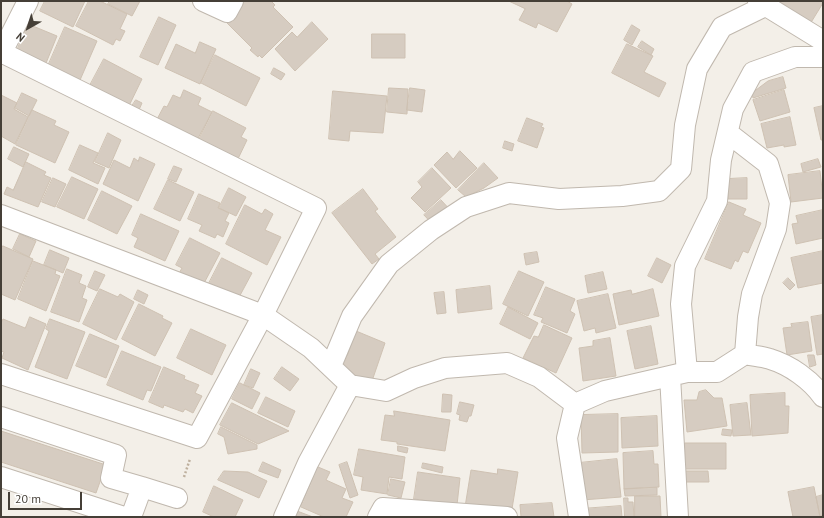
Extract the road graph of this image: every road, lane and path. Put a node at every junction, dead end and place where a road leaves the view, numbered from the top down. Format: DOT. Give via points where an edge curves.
graph roads {
  1 [pos="28,1"];
  2 [pos="203,1"];
  3 [pos="233,1"];
  4 [pos="762,3"];
  5 [pos="823,41"];
  6 [pos="1,53"];
  7 [pos="823,57"];
  8 [pos="728,133"];
  9 [pos="1,215"];
  10 [pos="263,315"];
  11 [pos="745,354"];
  12 [pos="331,366"];
  13 [pos="1,374"];
  14 [pos="679,374"];
  15 [pos="350,385"];
  16 [pos="823,397"];
  17 [pos="575,404"];
  18 [pos="1,417"];
  19 [pos="197,438"];
  20 [pos="1,477"];
  21 [pos="142,487"];
  22 [pos="177,498"];
  23 [pos="124,517"];
  24 [pos="131,517"];
  25 [pos="284,517"];
  26 [pos="378,517"];
  27 [pos="507,517"];
  28 [pos="579,517"];
  29 [pos="678,517"];
  1 -- 6 [label="street"];
  2 -- 3 [label="street" via="227,12"];
  4 -- 5 [label="street"];
  4 -- 12 [label="street" via="722,27 697,69 685,125 681,169 659,191 622,196 559,199 508,193 466,207 431,230 389,264 352,316"];
  6 -- 10 [label="street" via="316,208"];
  7 -- 8 [label="street" via="795,57 753,72 733,109"];
  8 -- 11 [label="street" via="768,164 780,203 776,229 752,294"];
  8 -- 14 [label="street" via="721,160 717,201 685,266"];
  9 -- 10 [label="street"];
  10 -- 12 [label="street" via="311,348"];
  10 -- 19 [label="street"];
  11 -- 14 [label="street" via="717,372"];
  11 -- 16 [label="street" via="769,358 786,366 804,377"];
  12 -- 15 [label="street"];
  13 -- 19 [label="street"];
  14 -- 17 [label="street" via="605,391"];
  14 -- 29 [label="street"];
  15 -- 17 [label="street" via="386,391 445,368 507,363 539,377"];
  15 -- 25 [label="street" via="308,463"];
  17 -- 28 [label="street" via="567,438"];
  18 -- 21 [label="street" via="116,455 111,478"];
  19 -- 22 [label="path"];
  20 -- 23 [label="street"];
  21 -- 22 [label="street"];
  21 -- 24 [label="street"];
  26 -- 27 [label="street" via="383,508"];
}
